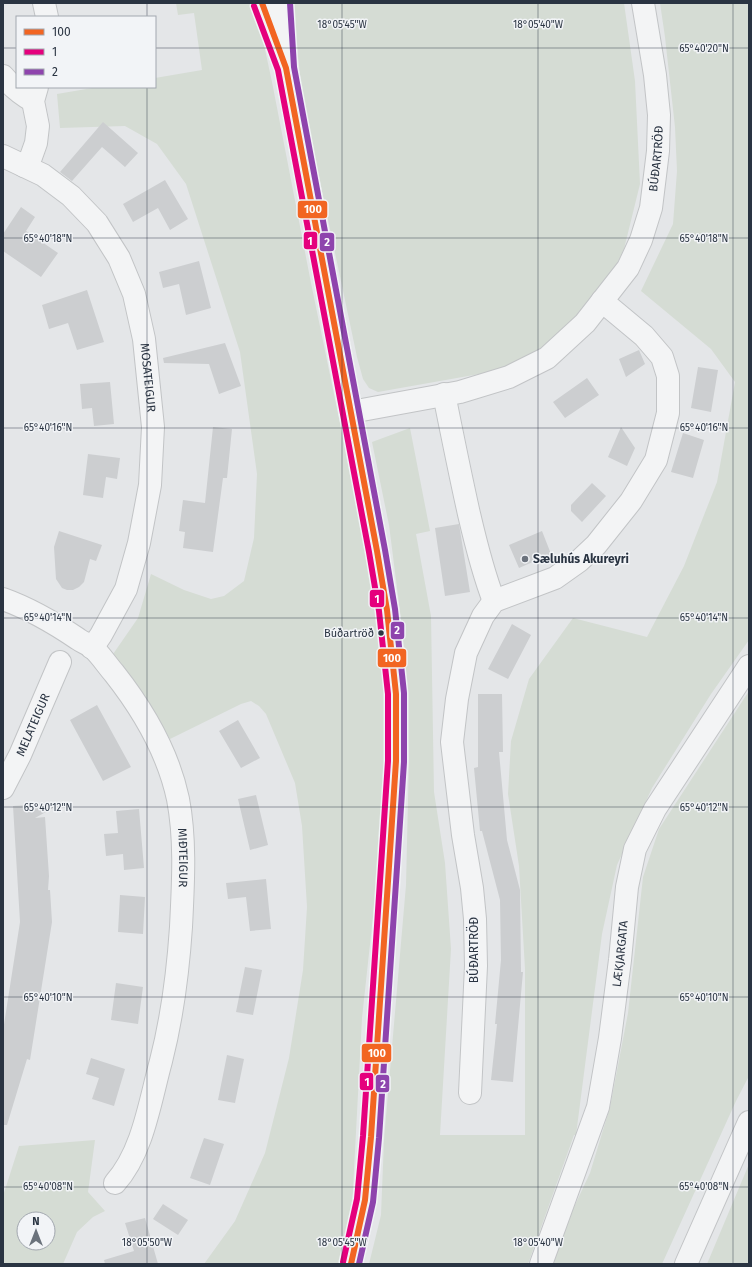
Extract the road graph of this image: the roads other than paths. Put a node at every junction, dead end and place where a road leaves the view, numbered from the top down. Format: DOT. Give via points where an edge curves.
graph roads {
  1 [pos="44,3"];
  2 [pos="262,3"];
  3 [pos="282,3"];
  4 [pos="643,3"];
  5 [pos="47,16"];
  6 [pos="286,68"];
  7 [pos="3,76"];
  8 [pos="16,87"];
  9 [pos="18,88"];
  10 [pos="35,94"];
  11 [pos="3,156"];
  12 [pos="24,166"];
  13 [pos="602,301"];
  14 [pos="444,394"];
  15 [pos="351,412"];
  16 [pos="3,599"];
  17 [pos="494,601"];
  18 [pos="92,648"];
  19 [pos="60,662"];
  20 [pos="749,666"];
  21 [pos="3,788"];
  22 [pos="470,1093"];
  23 [pos="749,1122"];
  24 [pos="115,1183"];
  25 [pos="351,1264"];
  26 [pos="541,1264"];
  27 [pos="686,1264"];
  1 -- 5 [label="street"];
  2 -- 6 [label="street"];
  3 -- 6 [label="street"];
  4 -- 13 [label="street, BÚÐARTRÖÐ" via="659,115 655,180 651,208 641,240 628,268"];
  6 -- 15 [label="street"];
  7 -- 8 [label="street" via="10,85"];
  9 -- 10 [label="street"];
  10 -- 12 [label="street" via="38,126 36,144"];
  11 -- 12 [label="street, MOSATEIGUR"];
  12 -- 18 [label="street, MOSATEIGUR" via="44,175 71,196 97,223 119,258 134,294 144,340 153,427 150,485 139,543 126,590"];
  13 -- 14 [label="street, BÚÐARTRÖÐ" via="585,323 547,358 509,377 460,392"];
  13 -- 17 [label="street" via="644,336 662,357 668,376 668,413 656,460 631,501 596,545 579,561 555,578"];
  14 -- 15 [label="street, BÚÐARTRÖÐ"];
  14 -- 17 [label="street" via="475,540"];
  15 -- 25 [label="street" via="387,610 396,694 396,761 365,1200"];
  16 -- 18 [label="street, MIÐTEIGUR" via="54,622"];
  17 -- 22 [label="street, BÚÐARTRÖÐ" via="483,616 466,653 452,742 475,919 476,966"];
  18 -- 24 [label="street, MIÐTEIGUR" via="129,692 152,728 168,763 178,800 184,874 178,966 166,1041 138,1146 123,1174"];
  19 -- 21 [label="street, MELATEIGUR"];
  20 -- 26 [label="street, LÆKJARGATA" via="655,809 635,849 627,887 610,1038 598,1107"];
  23 -- 27 [label="street"];
}
